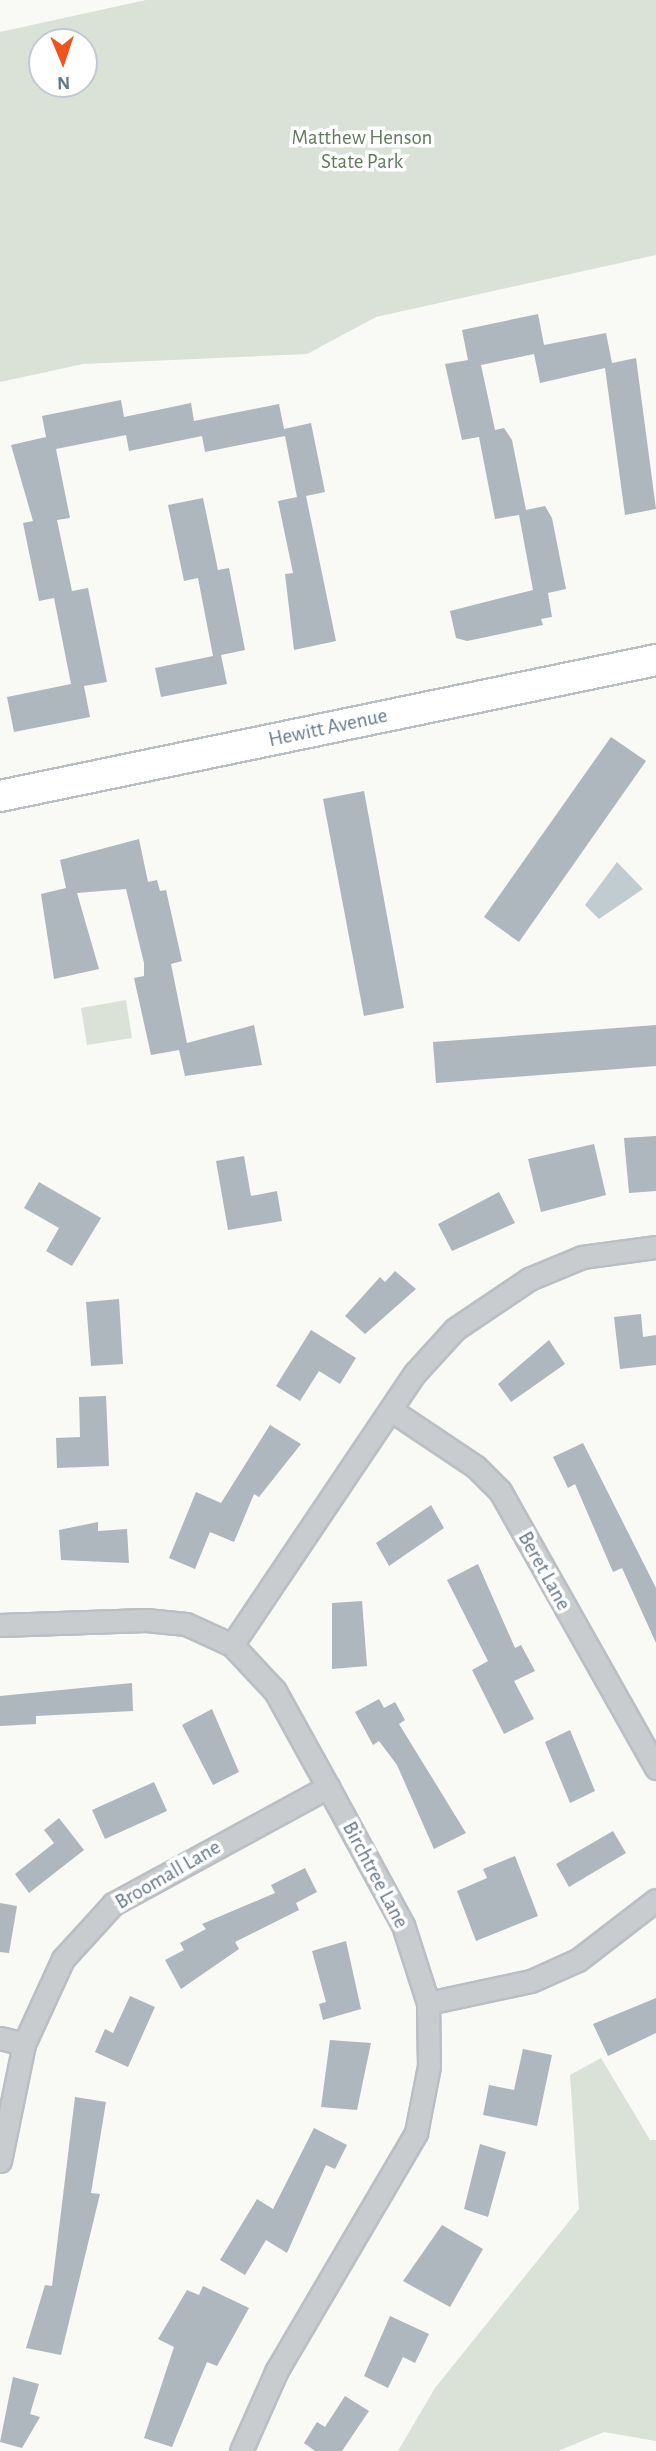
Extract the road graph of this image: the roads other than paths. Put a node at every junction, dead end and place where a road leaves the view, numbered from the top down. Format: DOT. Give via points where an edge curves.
graph roads {
  1 [pos="656,660"];
  2 [pos="0,796"];
  3 [pos="656,1247"];
  4 [pos="391,1410"];
  5 [pos="0,1625"];
  6 [pos="232,1645"];
  7 [pos="656,1768"];
  8 [pos="328,1787"];
  9 [pos="656,1900"];
  10 [pos="429,2003"];
  11 [pos="0,2038"];
  12 [pos="24,2044"];
  13 [pos="0,2161"];
  14 [pos="241,2451"];
  1 -- 2 [label="street, Hewitt Avenue"];
  3 -- 4 [label="street" via="582,1257 529,1279 455,1329"];
  4 -- 6 [label="street"];
  4 -- 7 [label="street, Beret Lane" via="476,1467 500,1491"];
  5 -- 6 [label="street, Birchtree Lane" via="146,1620 186,1624"];
  6 -- 8 [label="street, Birchtree Lane" via="275,1691"];
  8 -- 10 [label="street, Birchtree Lane" via="403,1925"];
  8 -- 12 [label="street, Broomall Lane" via="113,1904 63,1959"];
  9 -- 10 [label="street" via="628,1926 555,1970"];
  10 -- 14 [label="street, Birchtree Lane" via="429,2066 416,2133 276,2372"];
  11 -- 12 [label="street"];
  12 -- 13 [label="street, Broomall Lane"];
}
